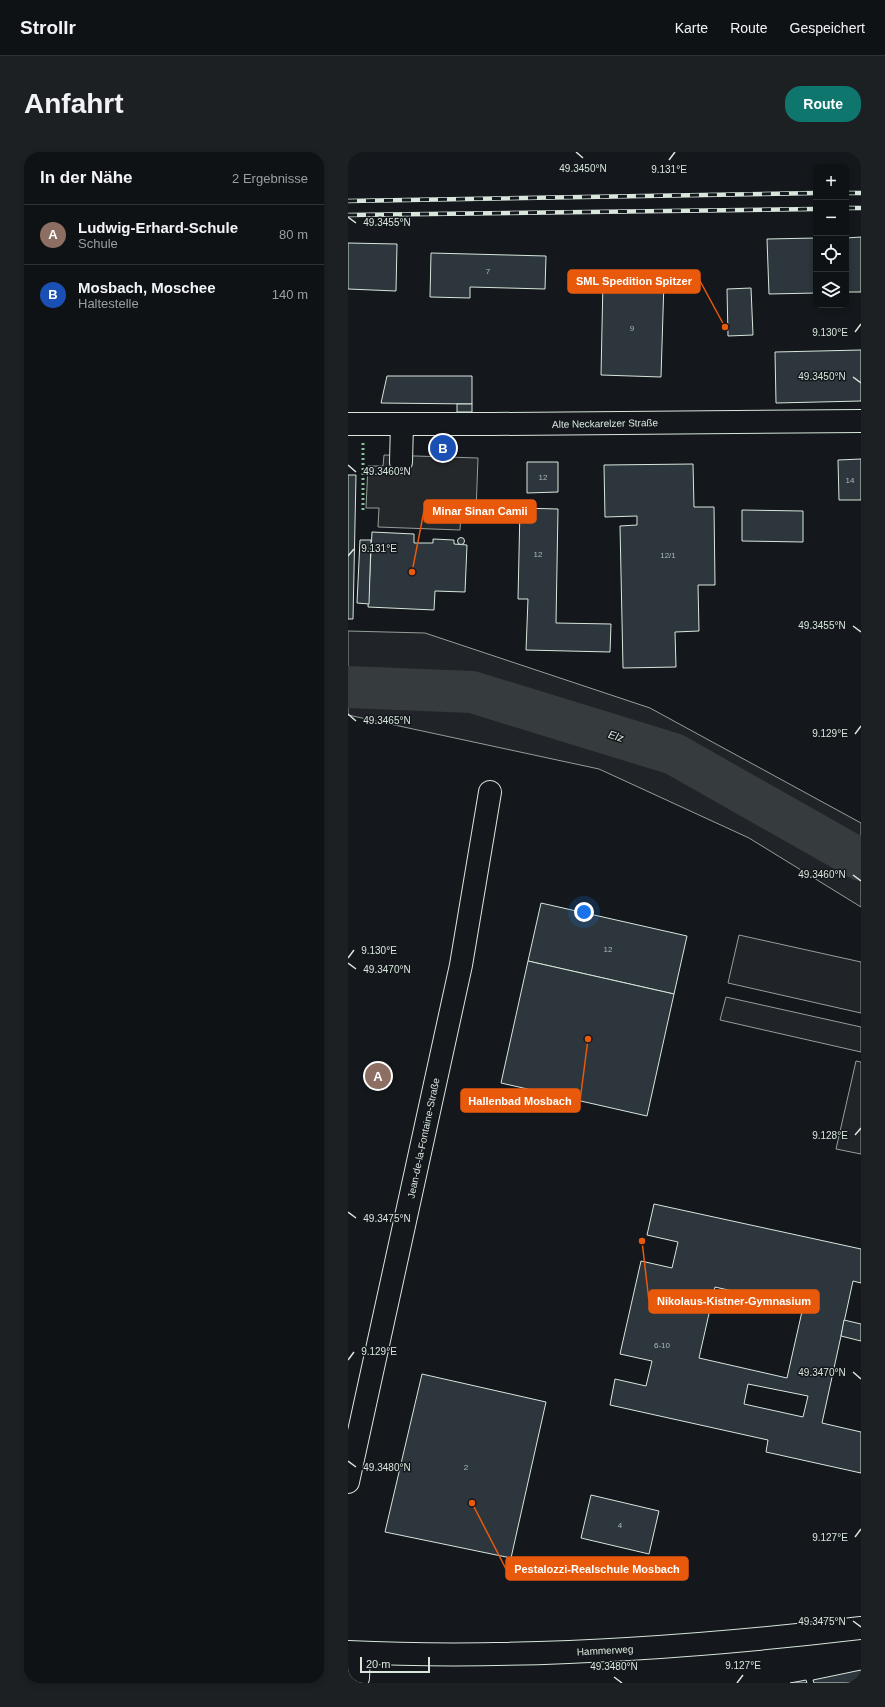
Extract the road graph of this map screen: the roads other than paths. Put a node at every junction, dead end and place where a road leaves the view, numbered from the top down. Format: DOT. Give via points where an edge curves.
graph roads {
  1 [pos="861,421"];
  2 [pos="348,424"];
  3 [pos="402,424"];
  4 [pos="401,462"];
  5 [pos="490,792"];
  6 [pos="348,1482"];
  7 [pos="861,1628"];
  8 [pos="353,1653"];
  9 [pos="348,1677"];
  1 -- 3 [label="street, Alte Neckarelzer Straße"];
  2 -- 3 [label="street, Alte Neckarelzer Straße"];
  3 -- 4 [label="street"];
  5 -- 6 [label="street, Jean-de-la-Fontaine-Straße" via="461,965"];
  7 -- 8 [label="street, Hammerweg" via="751,1640 509,1655"];
  8 -- 9 [label="street" via="358,1678"];
}
